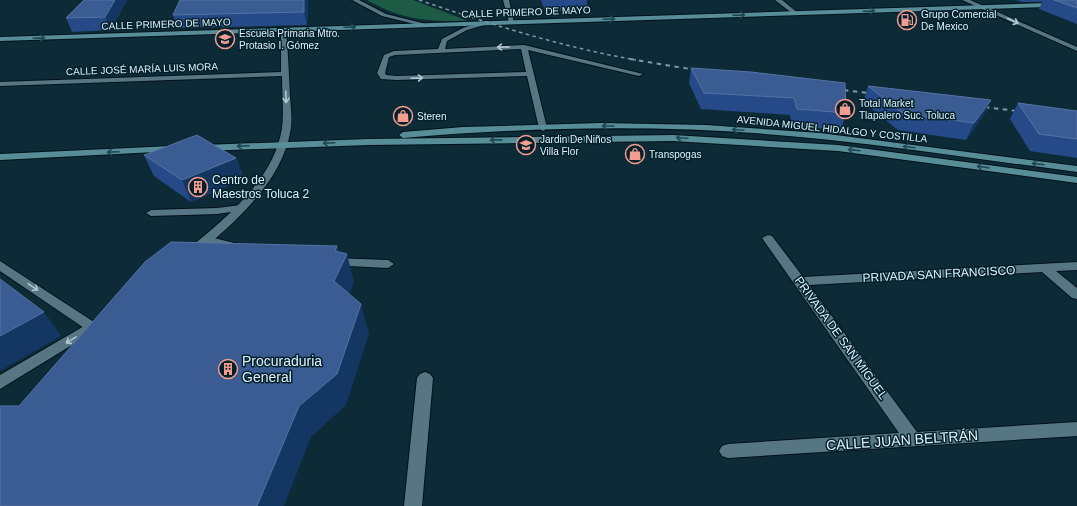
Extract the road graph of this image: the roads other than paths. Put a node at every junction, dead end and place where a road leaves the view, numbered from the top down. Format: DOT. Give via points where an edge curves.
graph roads {
  1 [pos="355,0"];
  2 [pos="506,0"];
  3 [pos="778,0"];
  4 [pos="965,0"];
  5 [pos="1077,4"];
  6 [pos="981,7"];
  7 [pos="795,13"];
  8 [pos="512,22"];
  9 [pos="486,23"];
  10 [pos="427,25"];
  11 [pos="283,30"];
  12 [pos="0,39"];
  13 [pos="524,47"];
  14 [pos="1077,49"];
  15 [pos="441,50"];
  16 [pos="285,74"];
  17 [pos="530,74"];
  18 [pos="639,74"];
  19 [pos="0,84"];
  20 [pos="543,128"];
  21 [pos="368,142"];
  22 [pos="282,145"];
  23 [pos="196,148"];
  24 [pos="180,149"];
  25 [pos="0,157"];
  26 [pos="1077,169"];
  27 [pos="1077,180"];
  28 [pos="241,208"];
  29 [pos="151,213"];
  30 [pos="768,238"];
  31 [pos="206,240"];
  32 [pos="242,249"];
  33 [pos="183,259"];
  34 [pos="321,261"];
  35 [pos="388,264"];
  36 [pos="0,265"];
  37 [pos="1077,266"];
  38 [pos="1045,268"];
  39 [pos="801,282"];
  40 [pos="1077,294"];
  41 [pos="105,318"];
  42 [pos="92,327"];
  43 [pos="425,378"];
  44 [pos="0,383"];
  45 [pos="1077,428"];
  46 [pos="913,438"];
  47 [pos="728,451"];
  48 [pos="413,506"];
  1 -- 10 [label="street" via="384,15"];
  2 -- 8 [label="street"];
  3 -- 7 [label="street"];
  4 -- 6 [label="street"];
  5 -- 6 [label="main road, CALLE PRIMERO DE MAYO"];
  7 -- 6 [label="main road, CALLE PRIMERO DE MAYO, one-way"];
  6 -- 14 [label="street, one-way"];
  8 -- 7 [label="main road, CALLE PRIMERO DE MAYO, one-way"];
  8 -- 9 [label="main road, CALLE PRIMERO DE MAYO"];
  9 -- 10 [label="main road, CALLE PRIMERO DE MAYO"];
  9 -- 15 [label="street" via="450,36 444,40"];
  11 -- 10 [label="main road, CALLE PRIMERO DE MAYO, one-way"];
  12 -- 11 [label="main road, CALLE PRIMERO DE MAYO, one-way"];
  11 -- 16 [label="street"];
  13 -- 15 [label="street, one-way"];
  13 -- 17 [label="street"];
  13 -- 18 [label="street"];
  15 -- 17 [label="street, one-way" via="389,54 385,58 382,75 397,78"];
  16 -- 19 [label="street, CALLE JOSÉ MARÍA LUIS MORA"];
  16 -- 22 [label="street, one-way" via="287,119"];
  17 -- 20 [label="street"];
  20 -- 21 [label="main road, AVENIDA MIGUEL HIDALGO Y COSTILLA" via="431,132"];
  26 -- 20 [label="main road, AVENIDA MIGUEL HIDALGO Y COSTILLA, one-way" via="820,136 756,131 658,126"];
  21 -- 22 [label="main road, AVENIDA MIGUEL HIDALGO Y COSTILLA, one-way"];
  27 -- 21 [label="main road, AVENIDA MIGUEL HIDALGO Y COSTILLA, one-way" via="838,148 733,140 621,138"];
  22 -- 23 [label="main road, AVENIDA MIGUEL HIDALGO Y COSTILLA, one-way"];
  22 -- 28 [label="street" via="256,190"];
  24 -- 25 [label="main road, one-way"];
  28 -- 29 [label="street"];
  28 -- 31 [label="street"];
  30 -- 39 [label="street, PRIVADA DE SAN MIGUEL"];
  31 -- 32 [label="street"];
  31 -- 33 [label="street"];
  34 -- 35 [label="street"];
  36 -- 42 [label="street, one-way"];
  37 -- 38 [label="street, PRIVADA SAN FRANCISCO"];
  38 -- 39 [label="street, PRIVADA SAN FRANCISCO"];
  38 -- 40 [label="street"];
  39 -- 46 [label="street, PRIVADA DE SAN MIGUEL"];
  41 -- 42 [label="street"];
  42 -- 44 [label="street, one-way"];
  43 -- 48 [label="street"];
  45 -- 46 [label="street, CALLE JUAN BELTRÁN"];
  46 -- 47 [label="street, CALLE JUAN BELTRÁN"];
}
